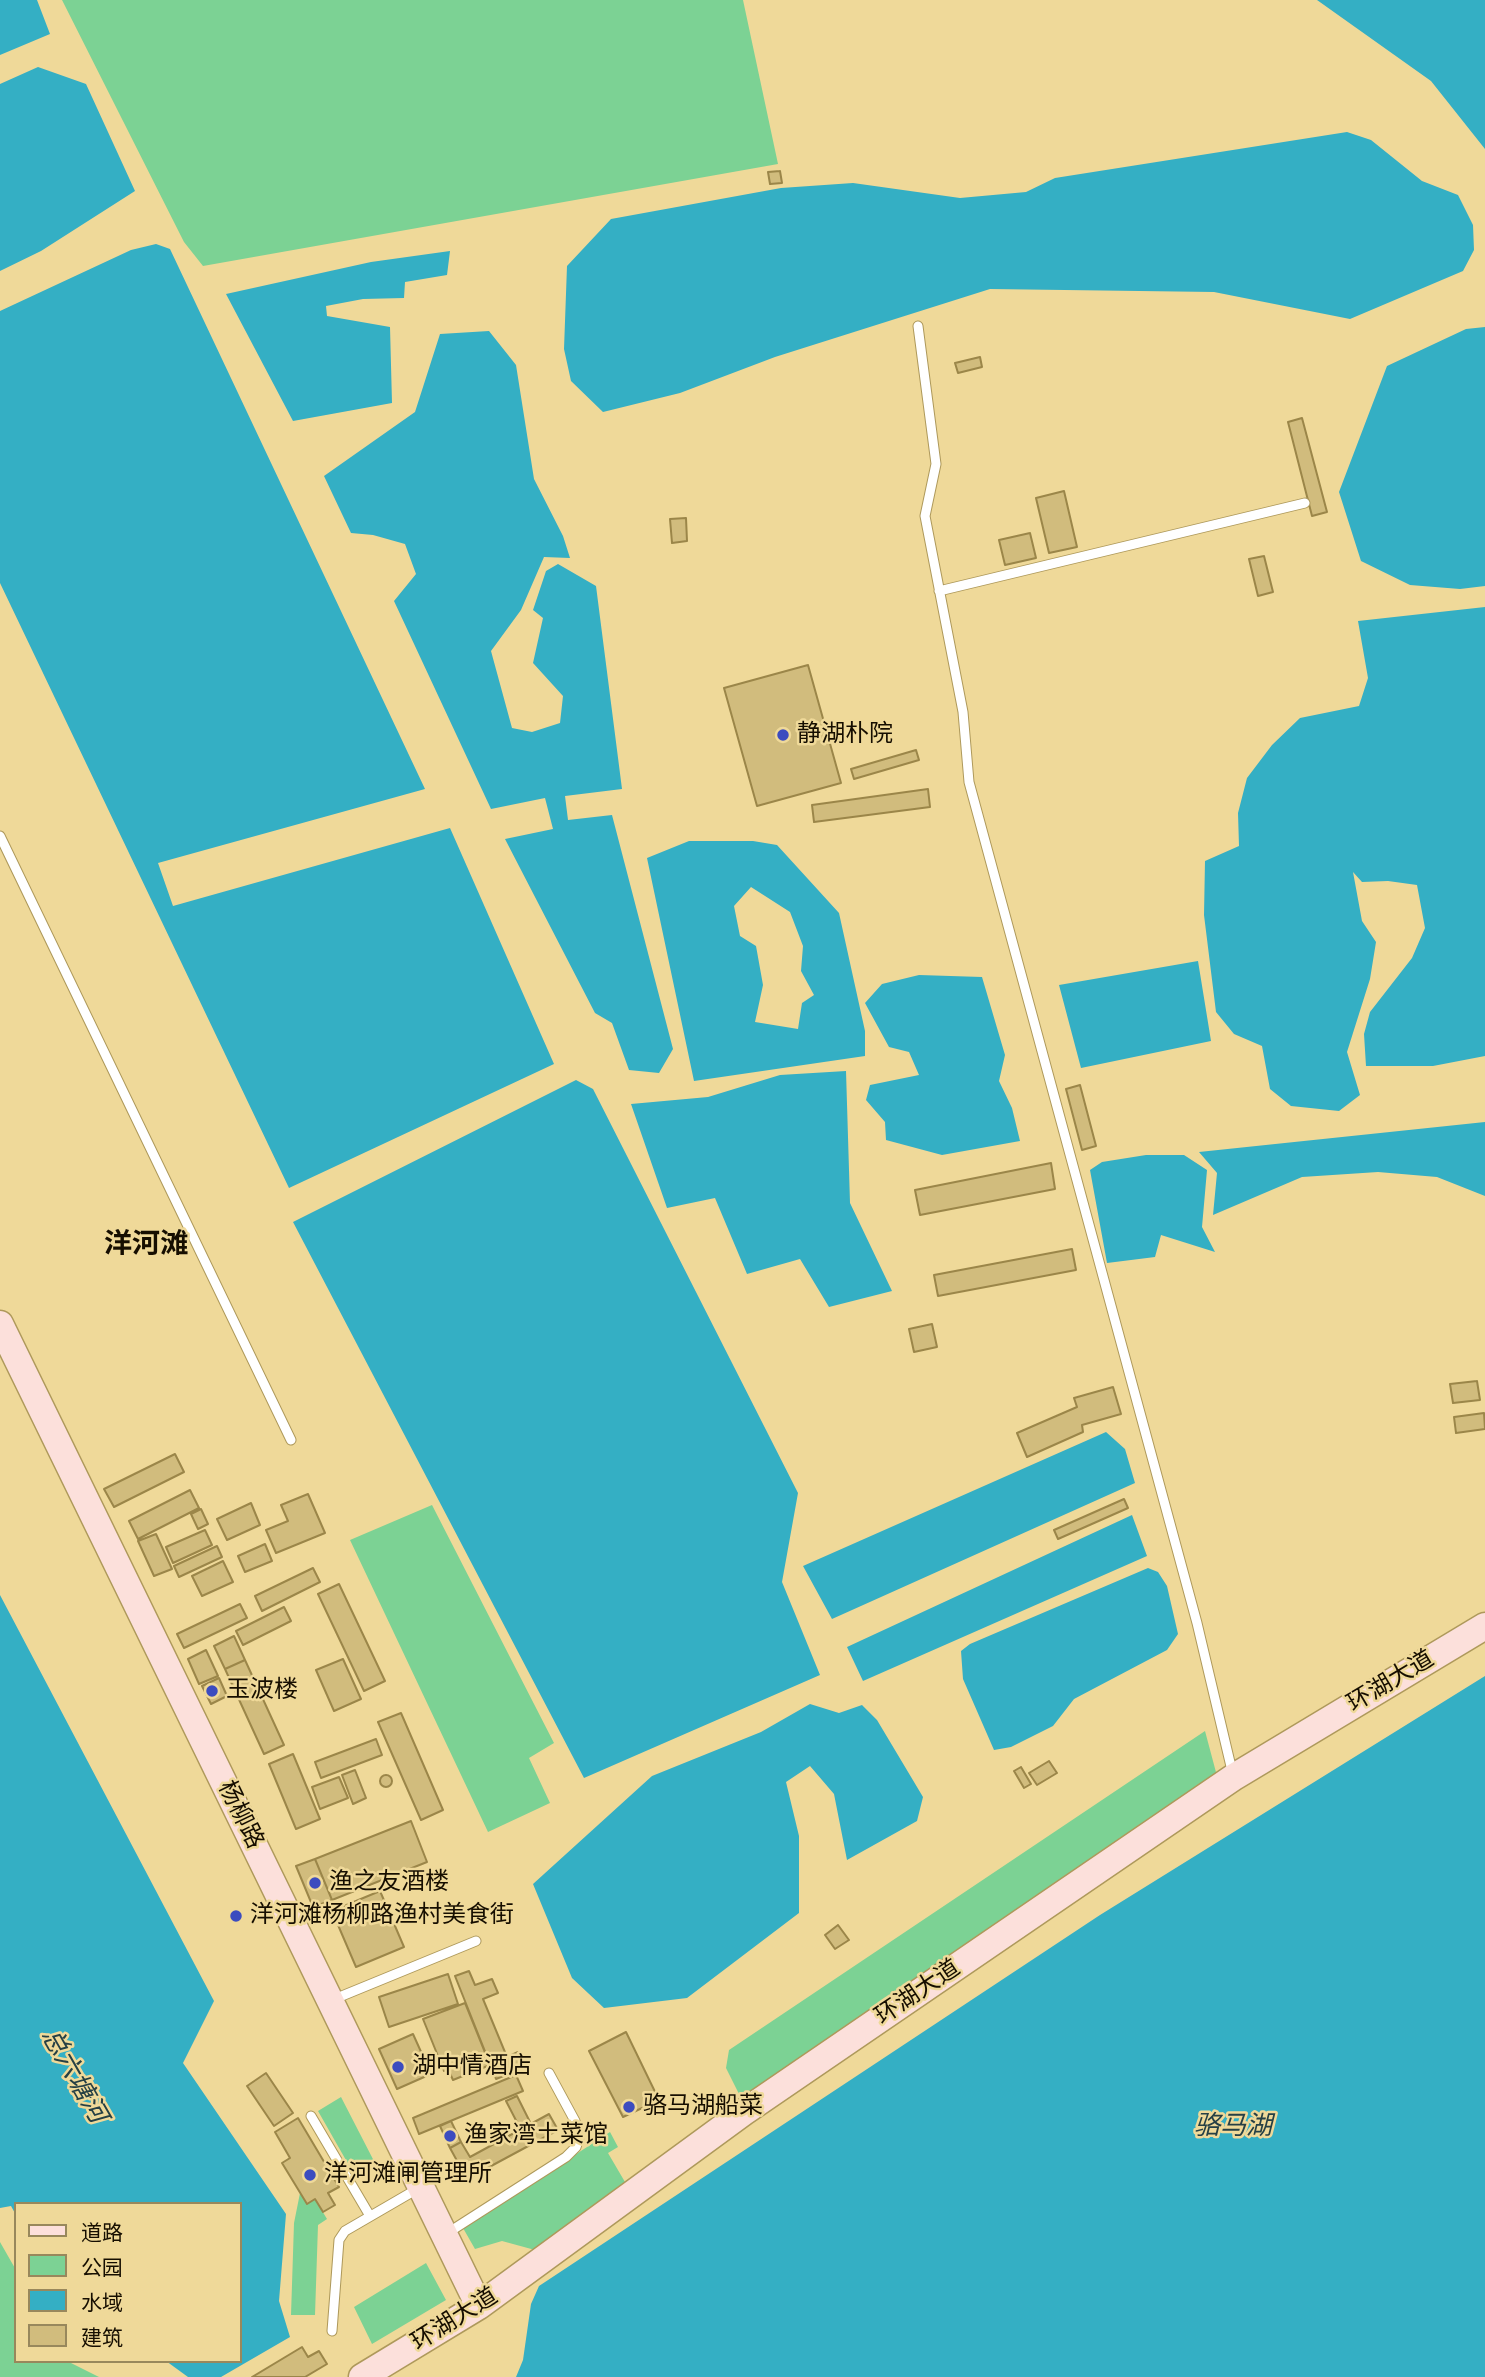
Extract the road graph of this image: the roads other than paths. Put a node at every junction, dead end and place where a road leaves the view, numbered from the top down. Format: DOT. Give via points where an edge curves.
graph roads {
  1 [pos="918,326"];
  2 [pos="1305,503"];
  3 [pos="939,591"];
  4 [pos="0,836"];
  5 [pos="0,1324"];
  6 [pos="291,1440"];
  7 [pos="1485,1626"];
  8 [pos="1234,1777"];
  9 [pos="476,1941"];
  10 [pos="330,2000"];
  11 [pos="549,2073"];
  12 [pos="311,2116"];
  13 [pos="421,2187"];
  14 [pos="370,2216"];
  15 [pos="444,2234"];
  16 [pos="479,2306"];
  17 [pos="332,2331"];
  18 [pos="362,2377"];
  1 -- 3 [label="lane" via="936,464 925,516"];
  2 -- 3 [label="lane"];
  3 -- 8 [label="lane" via="963,712 969,782 1197,1623"];
  4 -- 6 [label="lane"];
  5 -- 10 [label="main road, 杨柳路"];
  7 -- 8 [label="main road, 环湖大道"];
  8 -- 16 [label="main road, 环湖大道" via="744,2112"];
  9 -- 10 [label="lane"];
  10 -- 13 [label="main road, 杨柳路"];
  11 -- 15 [label="lane" via="575,2121 576,2147"];
  12 -- 14 [label="lane"];
  13 -- 14 [label="lane"];
  13 -- 15 [label="main road, 杨柳路"];
  14 -- 17 [label="lane" via="339,2240"];
  15 -- 16 [label="main road, 杨柳路"];
  16 -- 18 [label="main road, 环湖大道"];
}
